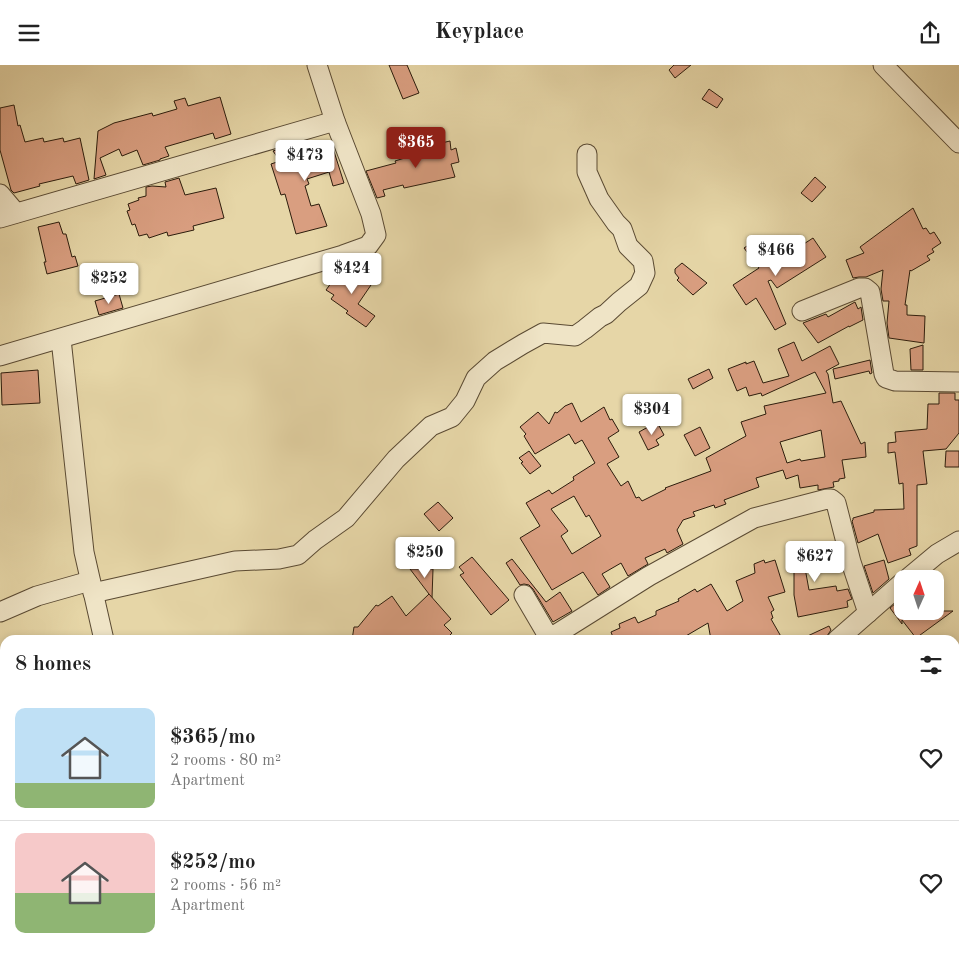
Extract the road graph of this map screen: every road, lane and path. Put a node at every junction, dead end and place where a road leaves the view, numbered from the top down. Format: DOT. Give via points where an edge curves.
graph roads {
  1 [pos="317,65"];
  2 [pos="883,65"];
  3 [pos="335,121"];
  4 [pos="959,143"];
  5 [pos="588,154"];
  6 [pos="0,194"];
  7 [pos="8,216"];
  8 [pos="802,311"];
  9 [pos="61,339"];
  10 [pos="0,356"];
  11 [pos="959,382"];
  12 [pos="959,541"];
  13 [pos="918,570"];
  14 [pos="92,587"];
  15 [pos="894,590"];
  16 [pos="524,595"];
  17 [pos="0,612"];
  18 [pos="868,613"];
  19 [pos="103,635"];
  20 [pos="547,635"];
  21 [pos="560,635"];
  22 [pos="843,635"];
  1 -- 3 [label="street"];
  2 -- 4 [label="street"];
  3 -- 7 [label="street"];
  3 -- 9 [label="street" via="371,214 376,235 368,245"];
  5 -- 14 [label="street" via="586,172 599,199 622,229 628,246 643,261 645,273 639,285 606,314 575,336 543,333 495,361 476,378 452,417 424,433 396,459 346,519 298,555 235,561"];
  6 -- 7 [label="street"];
  8 -- 11 [label="street" via="859,288 865,289 870,292 886,378 895,381"];
  9 -- 10 [label="street"];
  9 -- 14 [label="street" via="84,552"];
  12 -- 13 [label="street"];
  14 -- 17 [label="street" via="37,596"];
  14 -- 19 [label="street"];
  15 -- 18 [label="street"];
  16 -- 20 [label="street"];
  18 -- 21 [label="street" via="850,562 836,503 827,499 754,518 649,576"];
  18 -- 22 [label="street"];
}
